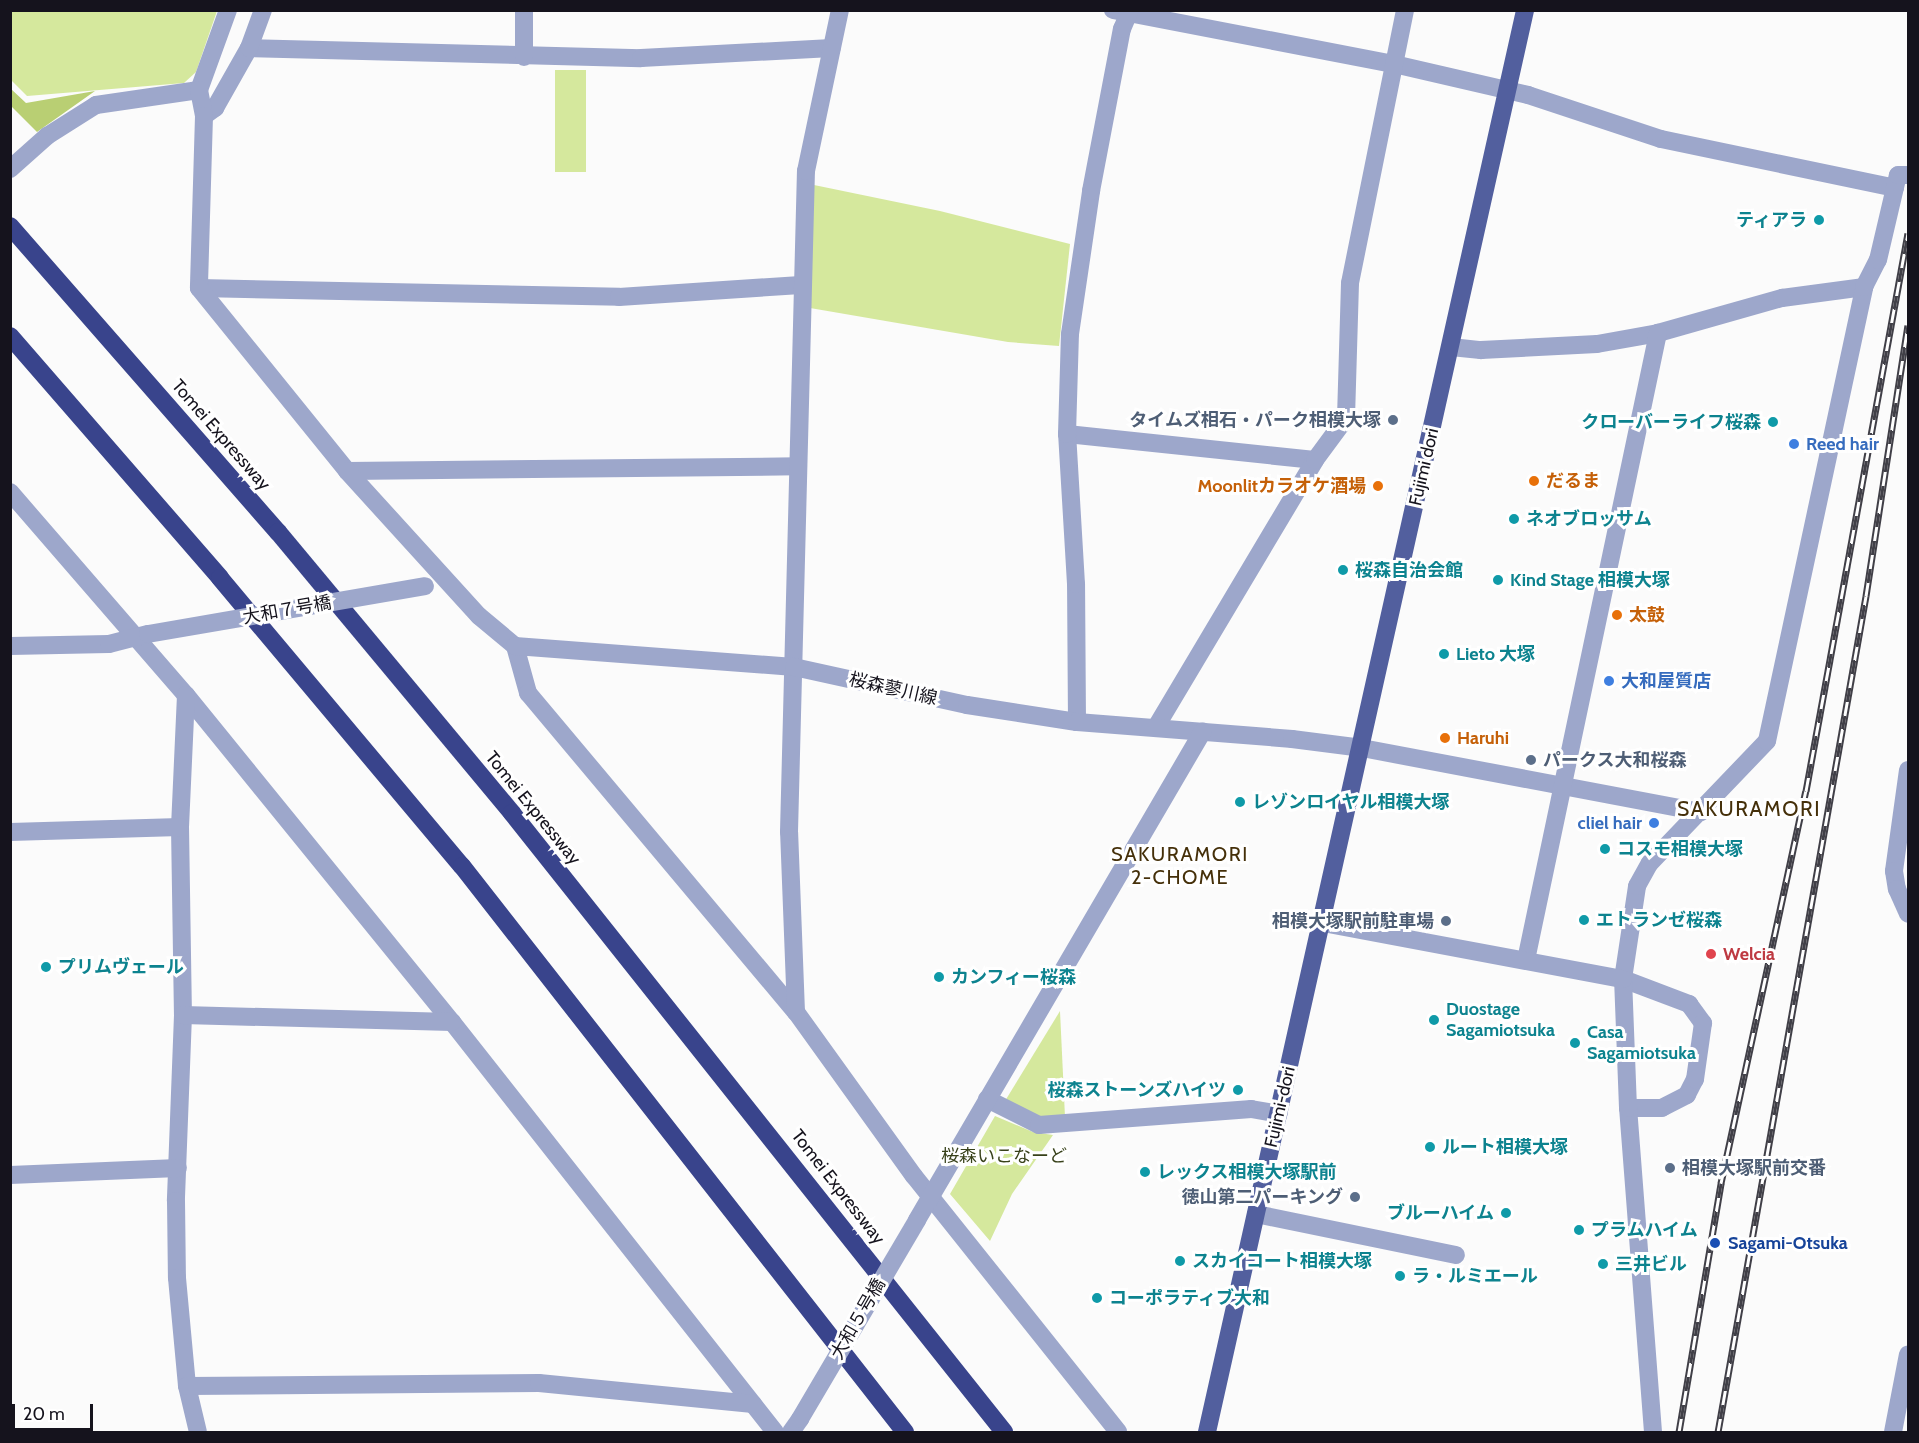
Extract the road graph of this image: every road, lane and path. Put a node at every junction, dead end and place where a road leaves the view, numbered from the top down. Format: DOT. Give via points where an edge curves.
graph roads {
  1 [pos="228,10"];
  2 [pos="262,10"];
  3 [pos="524,10"];
  4 [pos="840,10"];
  5 [pos="1405,10"];
  6 [pos="1525,10"];
  7 [pos="1124,12"];
  8 [pos="249,48"];
  9 [pos="832,48"];
  10 [pos="524,57"];
  11 [pos="1394,64"];
  12 [pos="199,90"];
  13 [pos="1507,91"];
  14 [pos="204,116"];
  15 [pos="10,169"];
  16 [pos="1902,181"];
  17 [pos="10,226"];
  18 [pos="801,285"];
  19 [pos="1864,287"];
  20 [pos="199,288"];
  21 [pos="1658,333"];
  22 [pos="10,336"];
  23 [pos="1451,347"];
  24 [pos="1067,434"];
  25 [pos="1316,460"];
  26 [pos="797,466"];
  27 [pos="346,471"];
  28 [pos="10,492"];
  29 [pos="449,582"];
  30 [pos="140,636"];
  31 [pos="10,645"];
  32 [pos="515,645"];
  33 [pos="794,668"];
  34 [pos="186,695"];
  35 [pos="1077,722"];
  36 [pos="1156,727"];
  37 [pos="1203,731"];
  38 [pos="1362,748"];
  39 [pos="1908,770"];
  40 [pos="1563,788"];
  41 [pos="1701,812"];
  42 [pos="180,827"];
  43 [pos="10,832"];
  44 [pos="1908,914"];
  45 [pos="1323,923"];
  46 [pos="1526,960"];
  47 [pos="1623,979"];
  48 [pos="796,1012"];
  49 [pos="183,1015"];
  50 [pos="452,1022"];
  51 [pos="987,1099"];
  52 [pos="1628,1108"];
  53 [pos="1279,1114"];
  54 [pos="178,1168"];
  55 [pos="10,1175"];
  56 [pos="930,1196"];
  57 [pos="1256,1214"];
  58 [pos="1456,1255"];
  59 [pos="1908,1354"];
  60 [pos="187,1386"];
  61 [pos="753,1404"];
  62 [pos="796,1426"];
  63 [pos="198,1432"];
  64 [pos="775,1432"];
  65 [pos="905,1432"];
  66 [pos="1004,1432"];
  67 [pos="1118,1432"];
  68 [pos="1207,1432"];
  69 [pos="1653,1432"];
  70 [pos="1893,1432"];
  1 -- 12 [label="street"];
  2 -- 8 [label="street"];
  3 -- 10 [label="street"];
  4 -- 9 [label="street"];
  5 -- 11 [label="street"];
  6 -- 13 [label="main road, Fujimi dori"];
  7 -- 11 [label="street"];
  7 -- 24 [label="street" via="1070,334"];
  8 -- 10 [label="street"];
  8 -- 14 [label="street" via="215,108"];
  9 -- 10 [label="street" via="641,58"];
  9 -- 18 [label="street" via="806,171"];
  11 -- 13 [label="street"];
  11 -- 25 [label="street" via="1350,283 1346,418"];
  12 -- 14 [label="street"];
  12 -- 15 [label="street" via="96,105 47,136"];
  13 -- 16 [label="street" via="1661,139"];
  13 -- 23 [label="main road, Fujimi dori"];
  14 -- 20 [label="street"];
  16 -- 19 [label="street" via="1878,260"];
  17 -- 66 [label="highway, Tomei Expressway" via="278,532 504,804"];
  18 -- 20 [label="street" via="619,297"];
  18 -- 26 [label="street"];
  19 -- 21 [label="street" via="1782,298"];
  19 -- 41 [label="street" via="1767,741"];
  20 -- 27 [label="street"];
  21 -- 23 [label="street" via="1598,344 1481,350"];
  21 -- 40 [label="street"];
  22 -- 65 [label="highway" via="462,866"];
  23 -- 38 [label="main road, Fujimi dori"];
  24 -- 25 [label="street"];
  24 -- 35 [label="street" via="1076,584"];
  25 -- 36 [label="street"];
  26 -- 27 [label="street"];
  26 -- 33 [label="street"];
  27 -- 29 [label="street"];
  28 -- 30 [label="street"];
  29 -- 30 [label="street, 大和７号橋, bridge"];
  29 -- 32 [label="street" via="478,616"];
  30 -- 31 [label="street, 大和７号橋" via="109,644"];
  30 -- 34 [label="street"];
  32 -- 33 [label="street, 桜森蓼川線"];
  32 -- 48 [label="street" via="528,693"];
  33 -- 35 [label="street, 桜森蓼川線" via="967,705"];
  33 -- 48 [label="street" via="789,832"];
  34 -- 42 [label="street"];
  34 -- 50 [label="street"];
  35 -- 36 [label="street, 桜森蓼川線"];
  36 -- 37 [label="street, 桜森蓼川線"];
  37 -- 38 [label="street, 桜森蓼川線"];
  37 -- 51 [label="street, 大和５号橋"];
  38 -- 40 [label="street, 桜森蓼川線"];
  38 -- 45 [label="main road, Fujimi dori"];
  39 -- 44 [label="street" via="1894,871 1897,890"];
  40 -- 41 [label="street, 桜森蓼川線"];
  40 -- 46 [label="street"];
  41 -- 47 [label="street" via="1650,863 1638,886"];
  42 -- 43 [label="street"];
  42 -- 49 [label="street"];
  45 -- 46 [label="street"];
  45 -- 53 [label="main road, Fujimi-dori"];
  46 -- 47 [label="street"];
  47 -- 52 [label="street"];
  47 -- 52 [label="street" via="1689,1004 1703,1023 1695,1079 1687,1095 1662,1108"];
  48 -- 56 [label="street"];
  49 -- 50 [label="street"];
  49 -- 54 [label="street"];
  50 -- 61 [label="street"];
  51 -- 53 [label="street" via="1039,1125 1251,1109"];
  51 -- 56 [label="street, 大和５号橋"];
  52 -- 69 [label="street"];
  53 -- 57 [label="main road, Fujimi-dori"];
  54 -- 55 [label="street"];
  54 -- 60 [label="street" via="177,1278"];
  56 -- 62 [label="street, 大和５号橋, bridge"];
  56 -- 67 [label="street"];
  57 -- 58 [label="street"];
  57 -- 68 [label="main road, Fujimi-dori"];
  59 -- 70 [label="street"];
  60 -- 61 [label="street" via="539,1383"];
  60 -- 63 [label="street"];
  61 -- 64 [label="street"];
}
